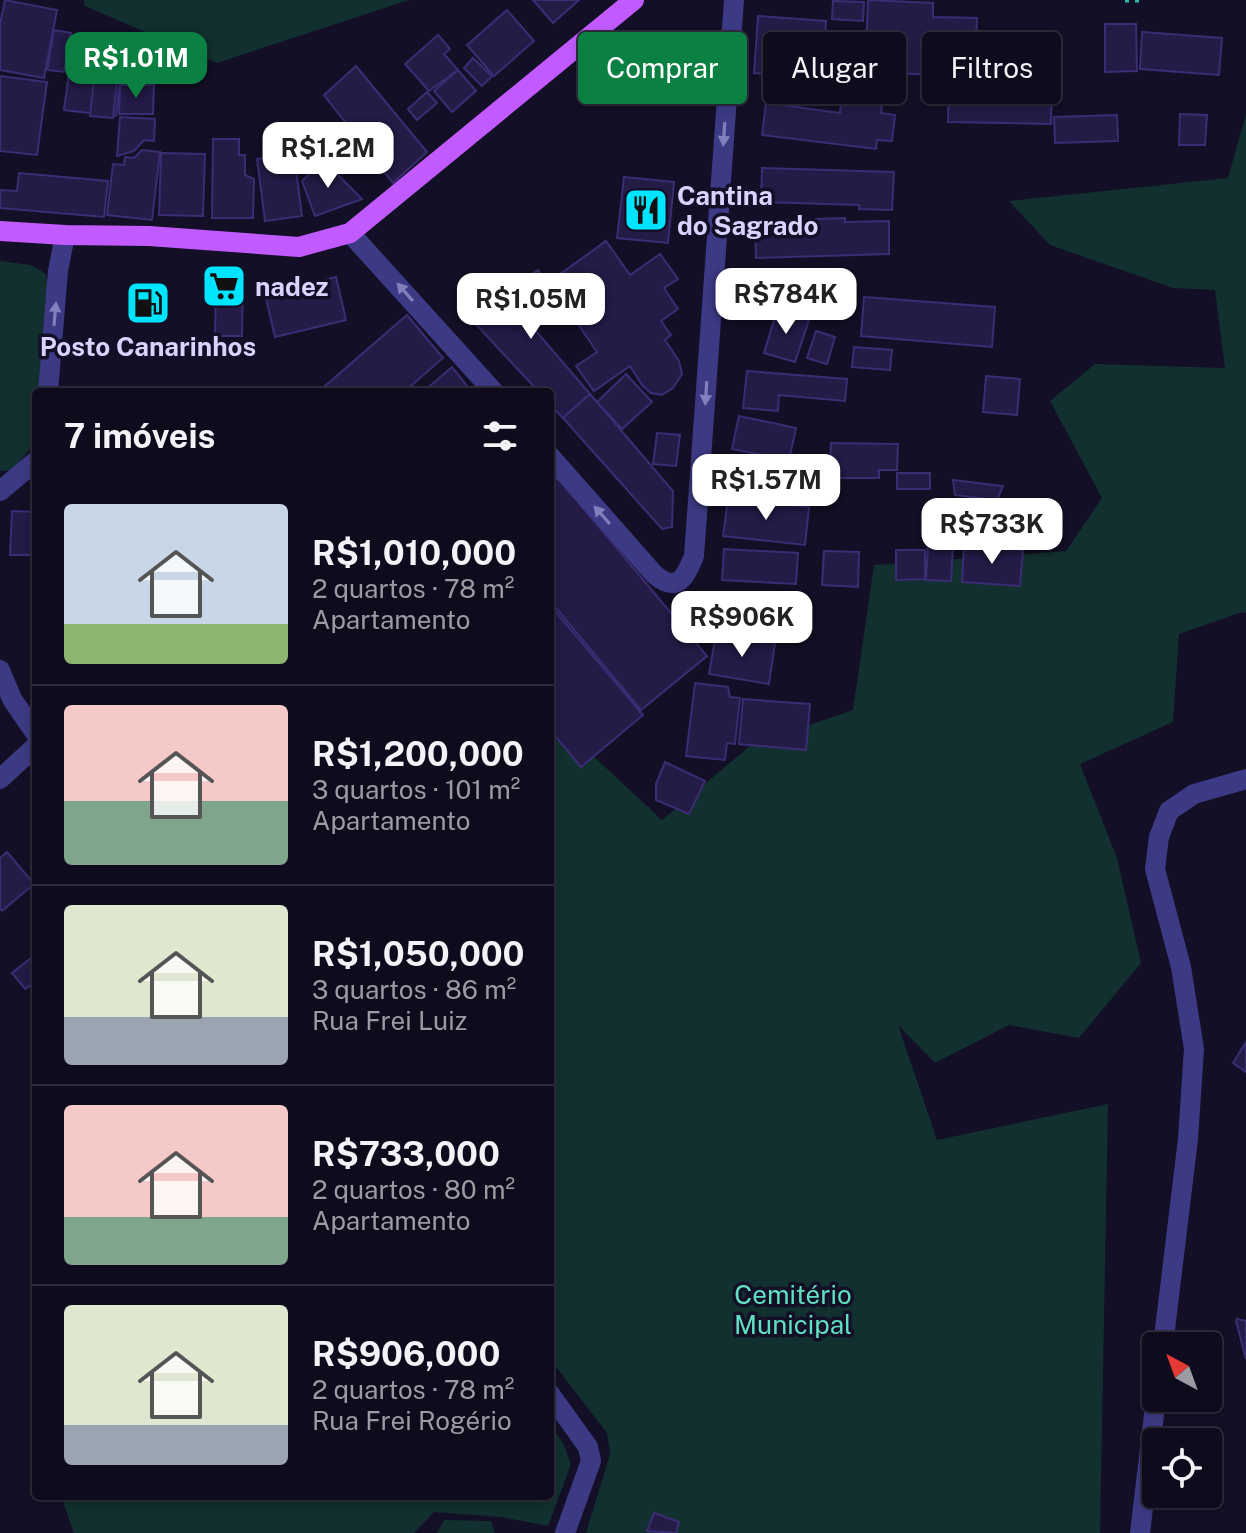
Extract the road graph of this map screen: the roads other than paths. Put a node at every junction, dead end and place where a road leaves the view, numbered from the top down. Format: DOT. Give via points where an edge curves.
graph roads {
  1 [pos="634,0"];
  2 [pos="734,0"];
  3 [pos="0,231"];
  4 [pos="350,233"];
  5 [pos="65,235"];
  6 [pos="48,388"];
  7 [pos="490,388"];
  8 [pos="554,461"];
  9 [pos="32,464"];
  10 [pos="0,491"];
  11 [pos="0,670"];
  12 [pos="32,728"];
  13 [pos="32,750"];
  14 [pos="0,779"];
  15 [pos="1246,779"];
  16 [pos="1165,1332"];
  17 [pos="554,1400"];
  18 [pos="1154,1412"];
  19 [pos="565,1533"];
  20 [pos="1140,1533"];
  1 -- 4 [label="main road"];
  2 -- 8 [label="street, one-way" via="694,556 681,580 664,583 654,574"];
  3 -- 5 [label="main road"];
  4 -- 5 [label="main road" via="299,247"];
  7 -- 4 [label="street, one-way"];
  6 -- 5 [label="street, one-way"];
  9 -- 10 [label="street"];
  11 -- 12 [label="street"];
  13 -- 14 [label="street"];
  15 -- 16 [label="street" via="1194,794 1169,811 1159,837 1155,869 1181,967 1194,1049"];
  17 -- 19 [label="street" via="588,1447 591,1461"];
  18 -- 20 [label="street"];
}
